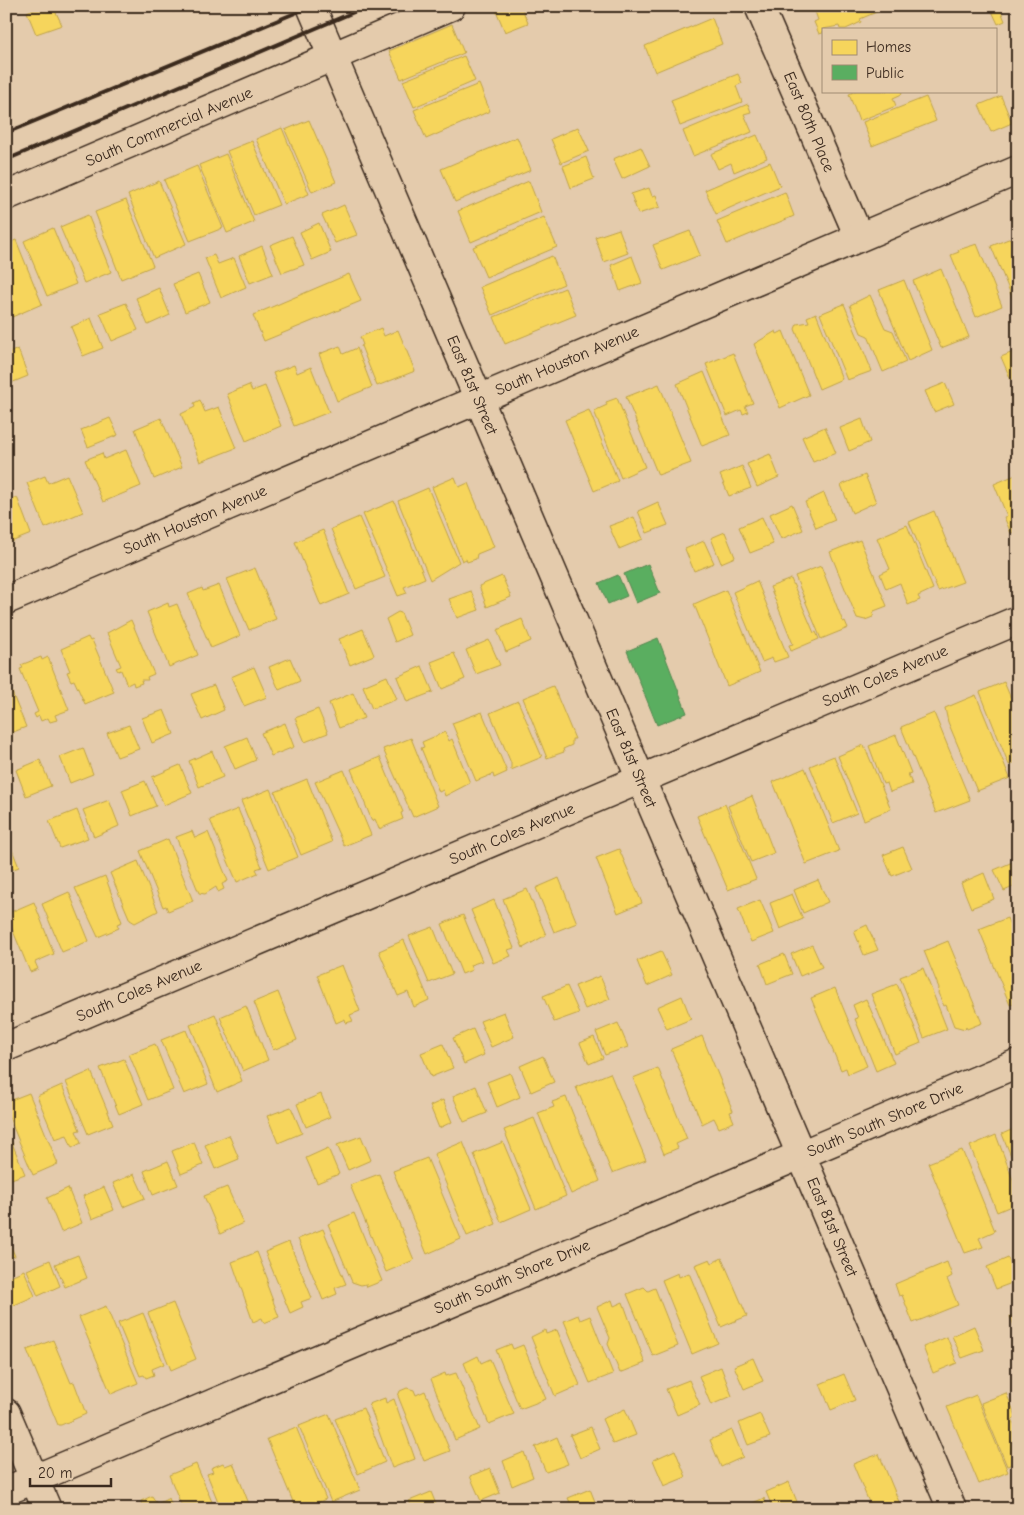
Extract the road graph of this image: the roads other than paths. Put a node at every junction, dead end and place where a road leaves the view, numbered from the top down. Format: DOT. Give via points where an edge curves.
graph roads {
  1 [pos="310,6"];
  2 [pos="451,6"];
  3 [pos="759,6"];
  4 [pos="332,57"];
  5 [pos="1018,170"];
  6 [pos="6,196"];
  7 [pos="859,237"];
  8 [pos="478,399"];
  9 [pos="6,600"];
  10 [pos="1018,620"];
  11 [pos="640,779"];
  12 [pos="6,1047"];
  13 [pos="1018,1064"];
  14 [pos="801,1155"];
  15 [pos="6,1414"];
  16 [pos="34,1479"];
  17 [pos="6,1491"];
  18 [pos="47,1509"];
  19 [pos="952,1509"];
  1 -- 4 [label="street, East 81st Street"];
  2 -- 4 [label="street, South Commercial Avenue"];
  3 -- 7 [label="street, East 80th Place"];
  4 -- 6 [label="street, South Commercial Avenue"];
  4 -- 8 [label="street, East 81st Street"];
  5 -- 7 [label="street, South Houston Avenue"];
  7 -- 8 [label="street, South Houston Avenue"];
  8 -- 9 [label="street, South Houston Avenue"];
  8 -- 11 [label="street, East 81st Street"];
  10 -- 11 [label="street, South Coles Avenue"];
  11 -- 12 [label="street, South Coles Avenue"];
  11 -- 14 [label="street, East 81st Street"];
  13 -- 14 [label="street, South South Shore Drive"];
  14 -- 16 [label="street, South South Shore Drive"];
  14 -- 19 [label="street, East 81st Street"];
  15 -- 16 [label="street"];
  16 -- 17 [label="street, South South Shore Drive"];
  16 -- 18 [label="street"];
}
